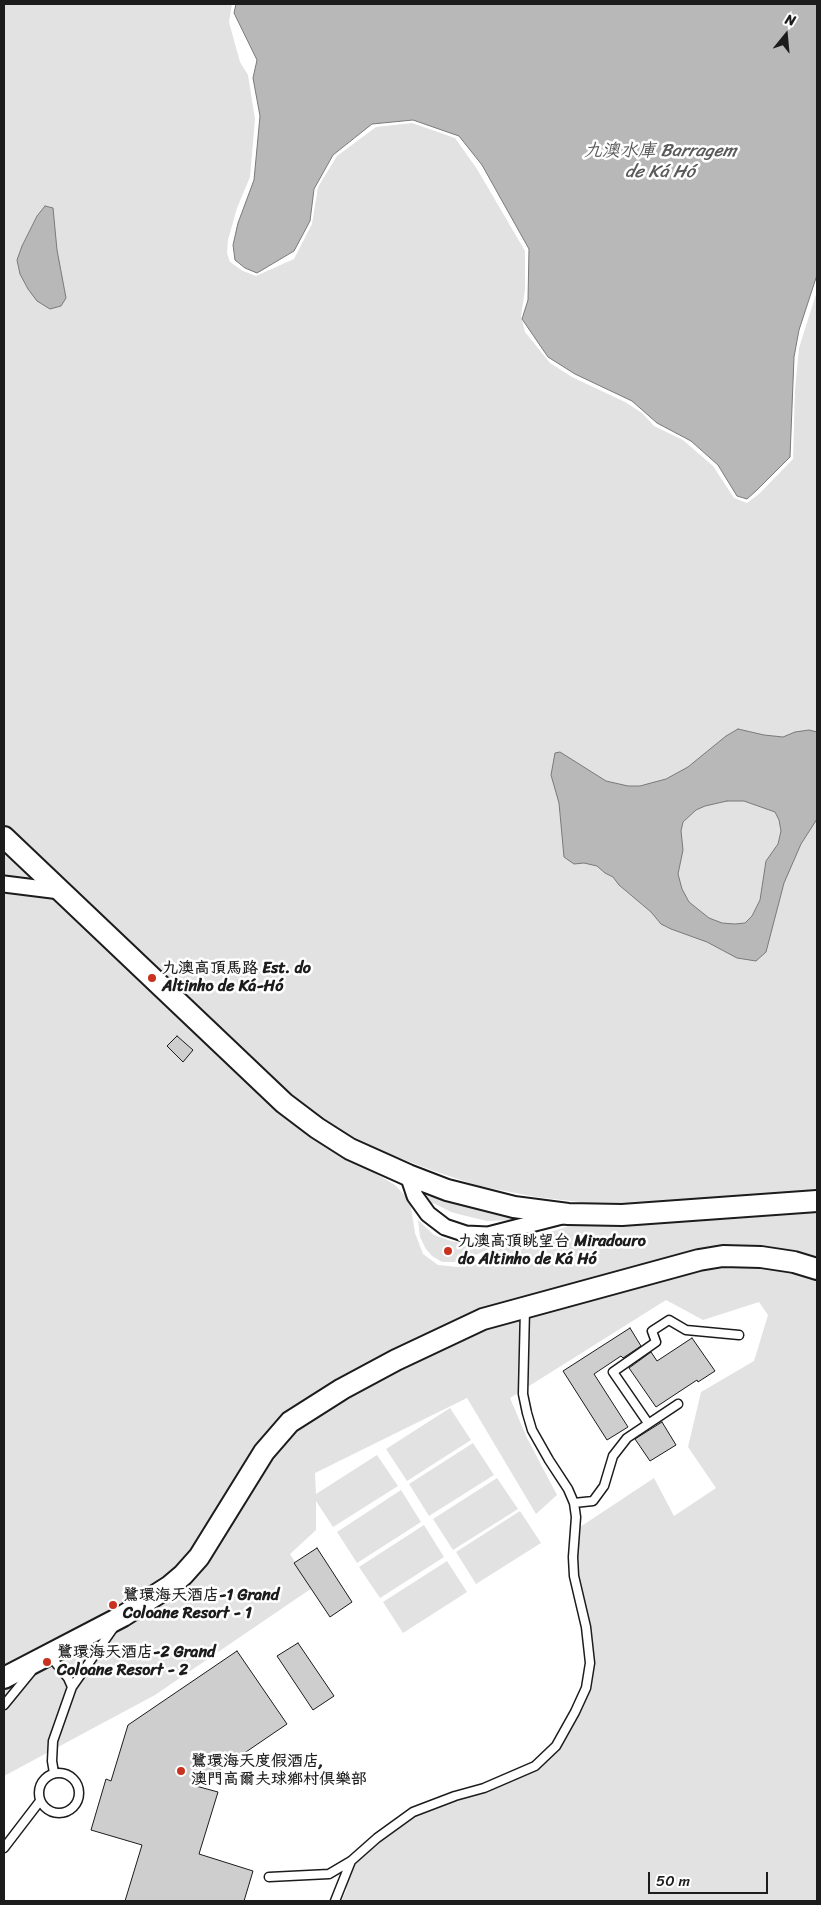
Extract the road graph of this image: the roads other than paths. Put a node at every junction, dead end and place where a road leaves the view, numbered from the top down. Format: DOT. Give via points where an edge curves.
graph roads {
  1 [pos="4,837"];
  2 [pos="4,884"];
  3 [pos="60,891"];
  4 [pos="408,1175"];
  5 [pos="817,1201"];
  6 [pos="568,1214"];
  7 [pos="817,1269"];
  8 [pos="525,1307"];
  9 [pos="739,1335"];
  10 [pos="678,1404"];
  11 [pos="648,1423"];
  12 [pos="574,1504"];
  13 [pos="123,1616"];
  14 [pos="49,1654"];
  15 [pos="4,1678"];
  16 [pos="72,1687"];
  17 [pos="4,1705"];
  18 [pos="54,1773"];
  19 [pos="40,1801"];
  20 [pos="4,1848"];
  21 [pos="351,1862"];
  22 [pos="269,1877"];
  23 [pos="335,1901"];
  1 -- 3 [label="main road"];
  2 -- 3 [label="street"];
  3 -- 4 [label="main road" via="284,1103 350,1149"];
  4 -- 6 [label="main road" via="447,1190 514,1207"];
  4 -- 6 [label="street" via="415,1196 428,1214 445,1228 466,1234 488,1235"];
  5 -- 6 [label="main road" via="622,1215"];
  7 -- 8 [label="main road" via="778,1259 722,1256 672,1266"];
  8 -- 12 [label="lane" via="523,1394 527,1413 532,1430"];
  8 -- 13 [label="main road" via="483,1319 448,1335 342,1389 290,1422 264,1452 199,1557 170,1586"];
  9 -- 11 [label="lane" via="686,1330 669,1320 652,1331 656,1342 613,1372"];
  10 -- 11 [label="lane"];
  11 -- 12 [label="lane" via="627,1438 613,1456 604,1486 593,1501"];
  12 -- 21 [label="lane" via="574,1576 586,1627 590,1663 586,1688 556,1746 535,1766 519,1774 413,1812"];
  13 -- 14 [label="main road"];
  13 -- 16 [label="lane"];
  14 -- 15 [label="main road"];
  14 -- 16 [label="lane"];
  14 -- 17 [label="lane" via="28,1674"];
  16 -- 18 [label="lane" via="53,1740"];
  18 -- 19 [label="lane" via="42,1781 38,1794"];
  18 -- 19 [label="lane" via="67,1774 77,1783 77,1803 68,1812 54,1813"];
  19 -- 20 [label="lane"];
  21 -- 22 [label="lane" via="329,1874"];
  21 -- 23 [label="lane"];
}
